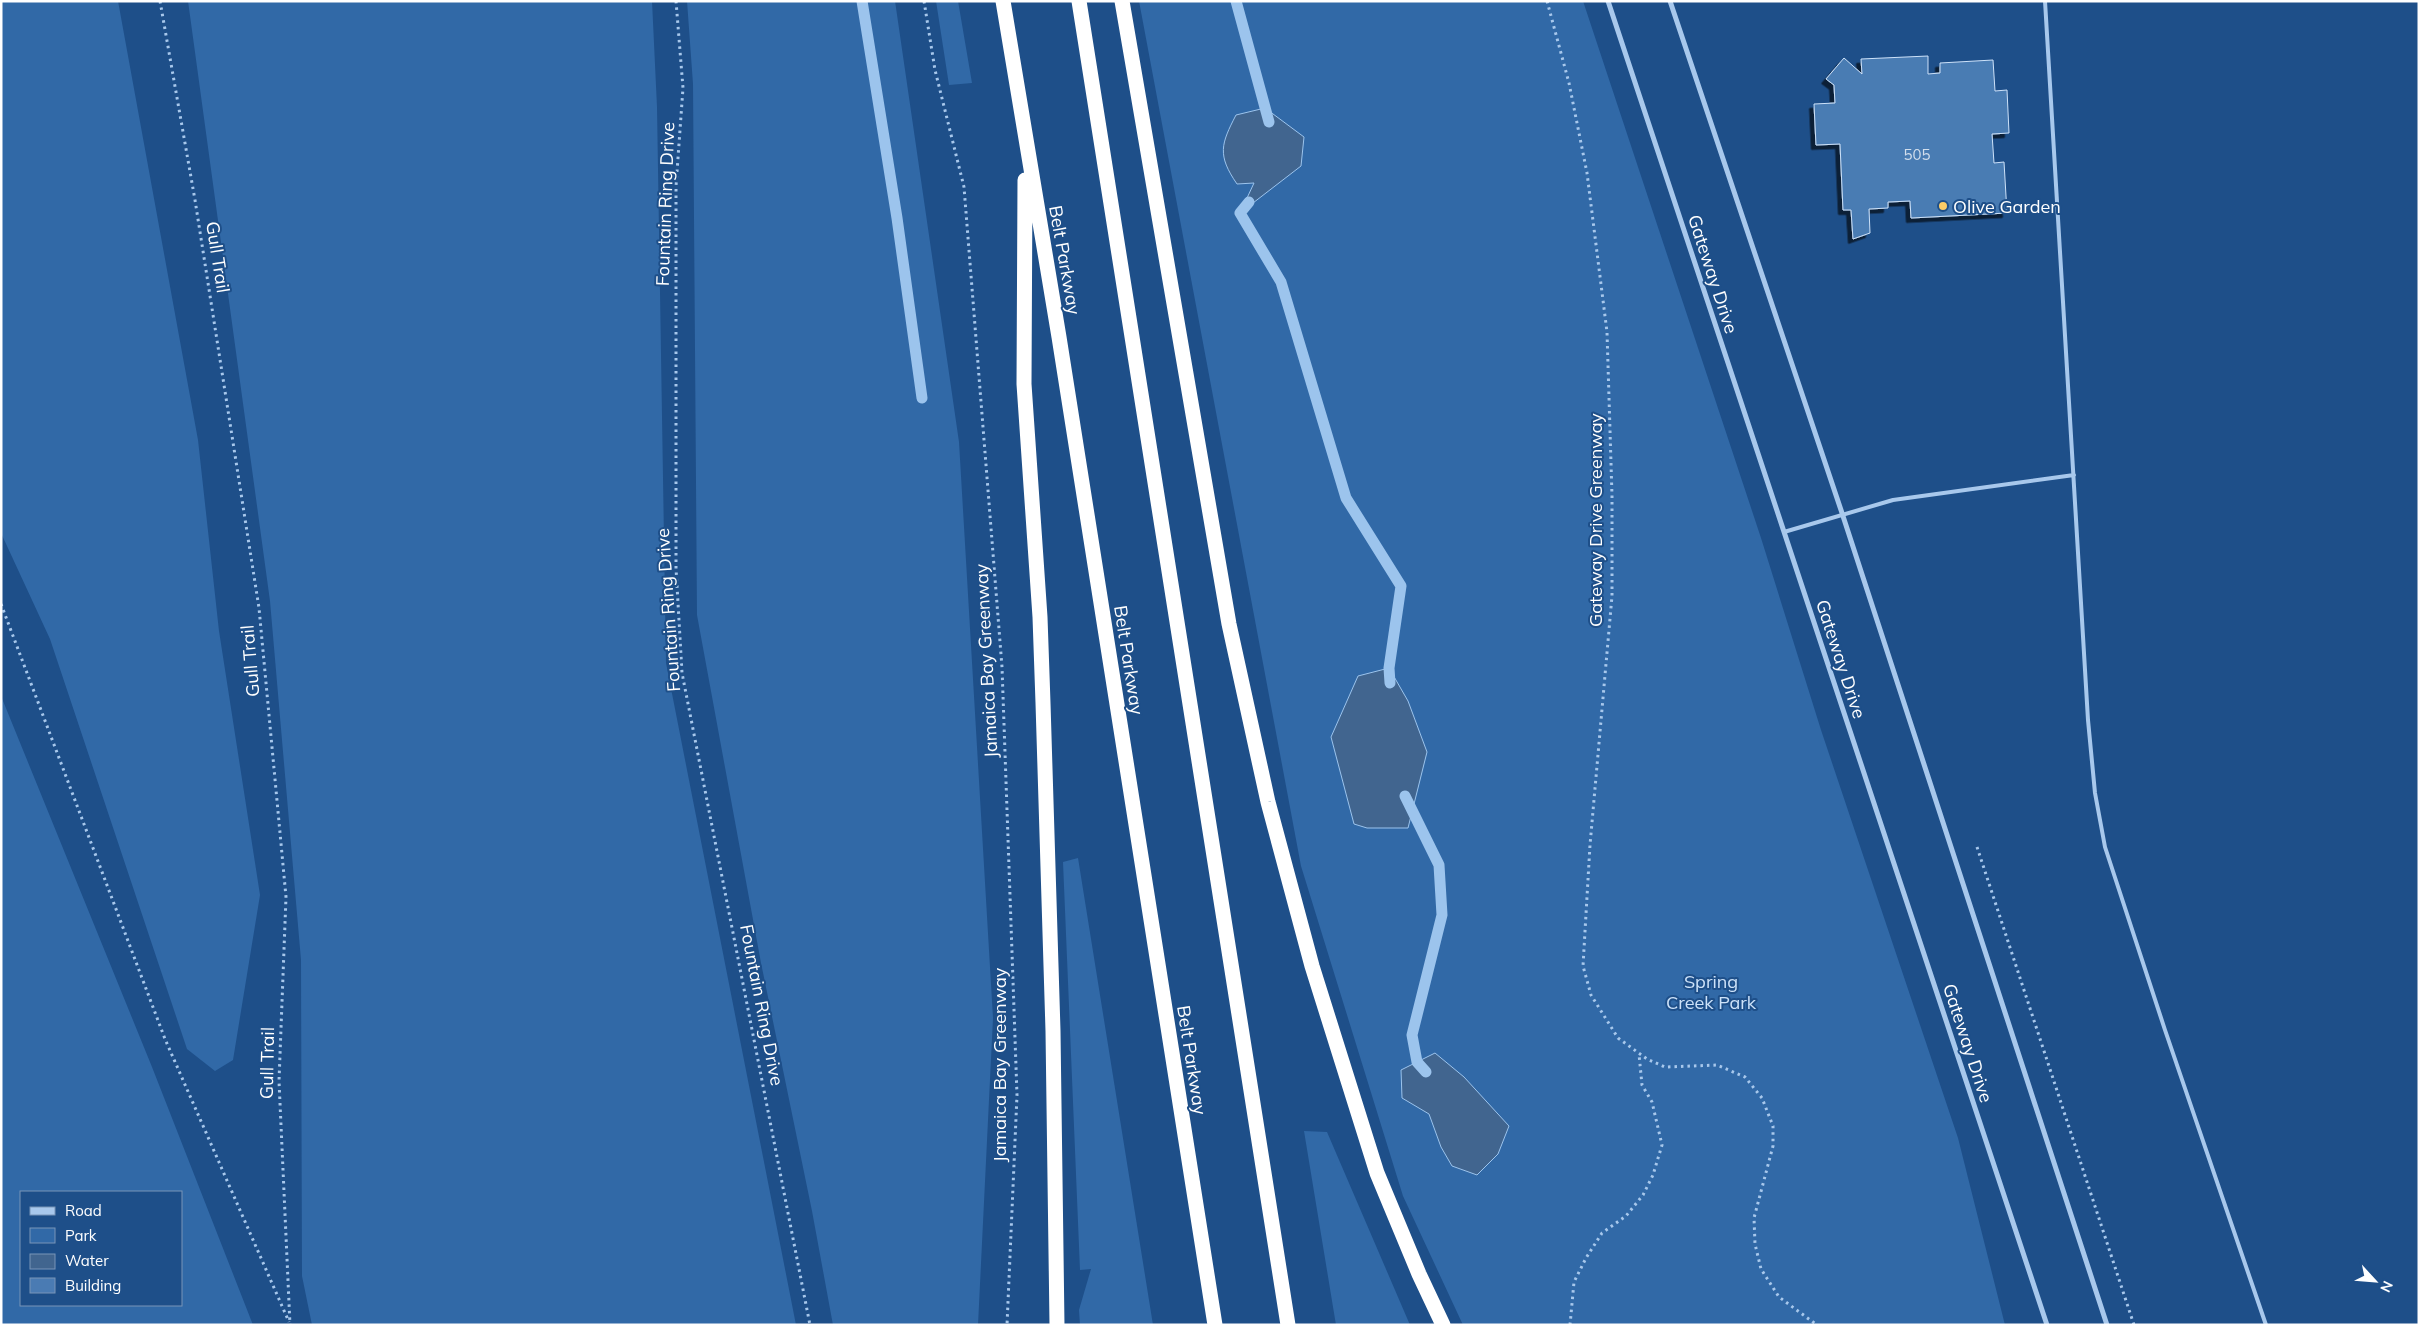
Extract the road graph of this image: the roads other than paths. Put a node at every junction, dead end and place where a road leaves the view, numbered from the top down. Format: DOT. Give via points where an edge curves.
graph roads {
  1 [pos="1003,1"];
  2 [pos="1079,1"];
  3 [pos="1122,1"];
  4 [pos="1608,1"];
  5 [pos="1670,1"];
  6 [pos="2045,1"];
  7 [pos="1025,138"];
  8 [pos="2074,475"];
  9 [pos="1842,513"];
  10 [pos="1784,532"];
  11 [pos="1057,1325"];
  12 [pos="1214,1325"];
  13 [pos="1288,1325"];
  14 [pos="1443,1325"];
  15 [pos="2047,1325"];
  16 [pos="2107,1325"];
  17 [pos="2266,1325"];
  1 -- 7 [label="highway, Belt Parkway"];
  2 -- 13 [label="highway"];
  3 -- 14 [label="highway" via="1229,624 1268,802 1312,966 1377,1172"];
  4 -- 10 [label="street, Gateway Drive"];
  5 -- 9 [label="street"];
  6 -- 8 [label="lane"];
  7 -- 11 [label="highway" via="1024,384 1044,703"];
  7 -- 12 [label="highway, Belt Parkway"];
  8 -- 9 [label="lane" via="1893,500"];
  8 -- 17 [label="lane" via="2091,766 2102,834"];
  9 -- 10 [label="lane"];
  9 -- 16 [label="street"];
  10 -- 15 [label="street, Gateway Drive"];
}
